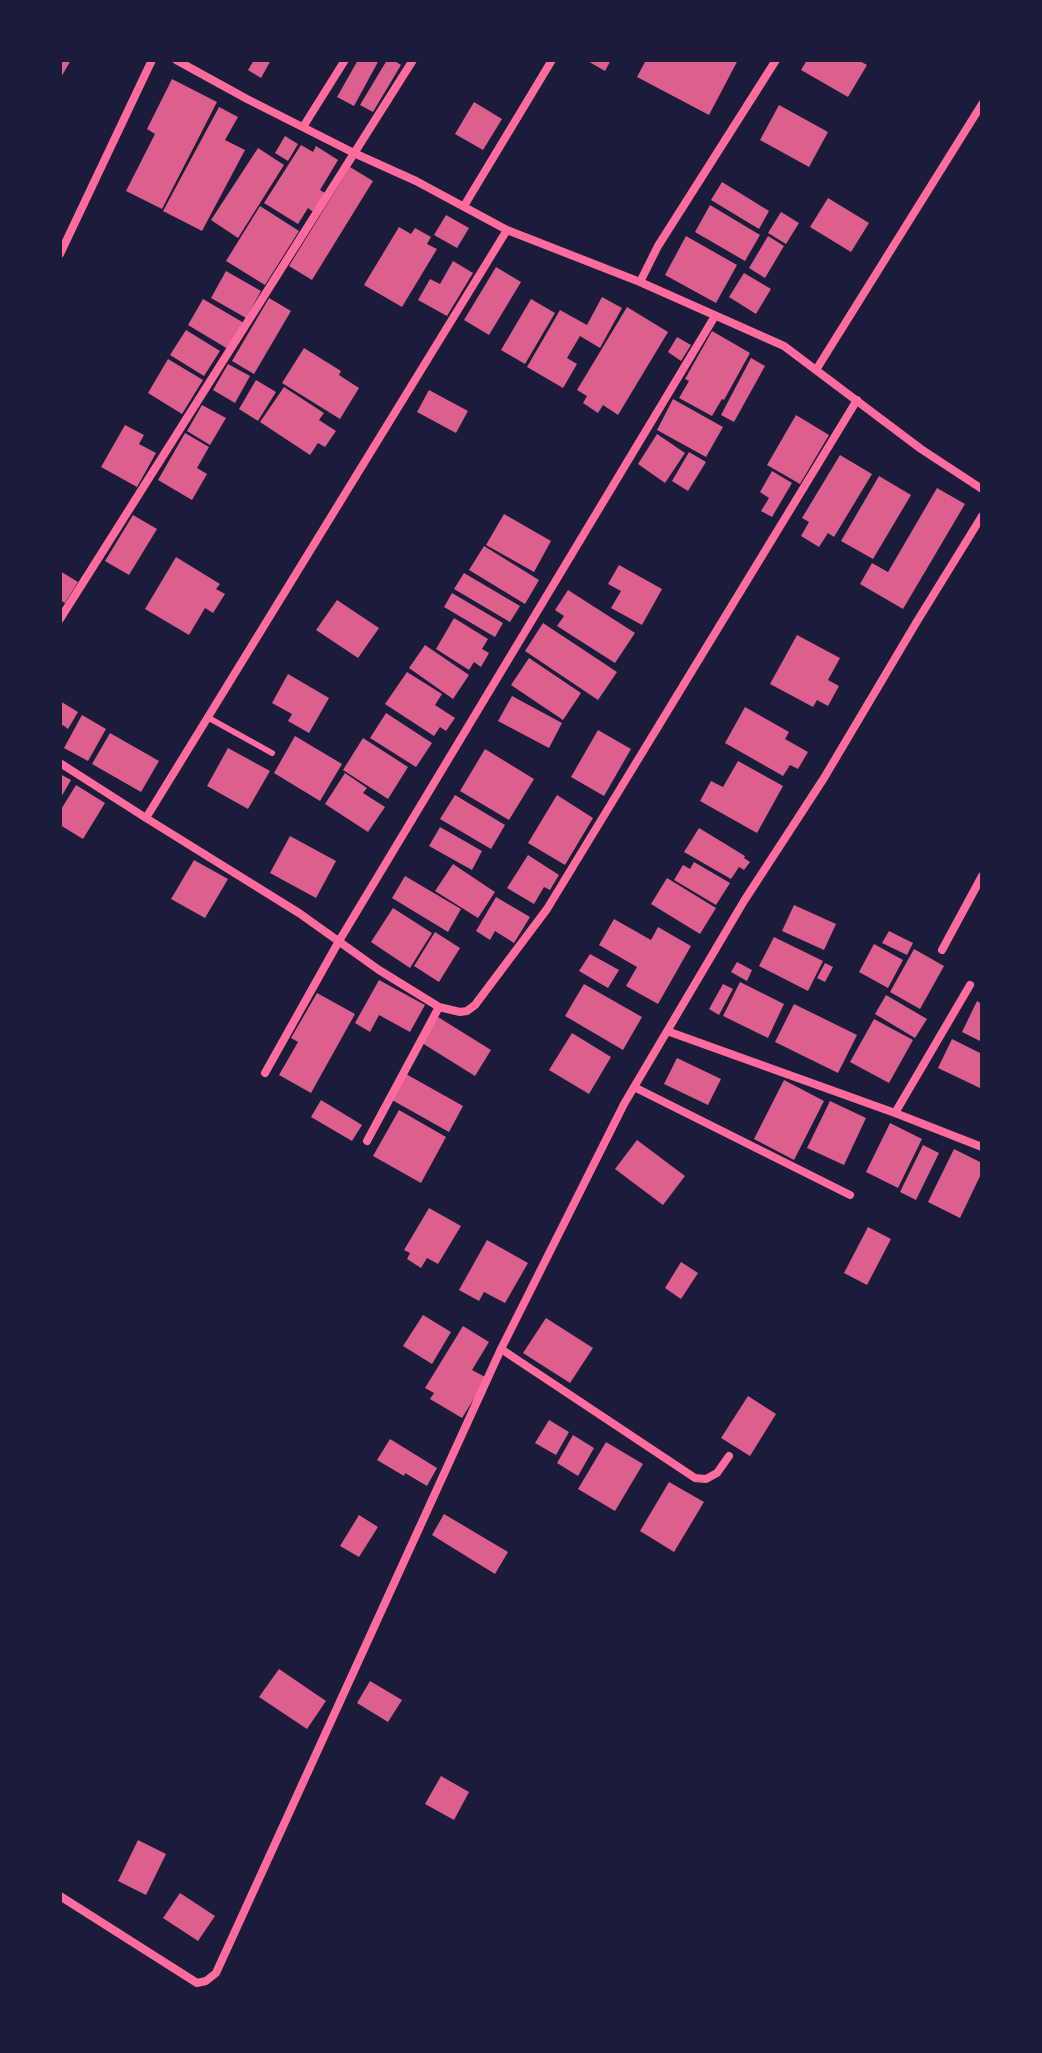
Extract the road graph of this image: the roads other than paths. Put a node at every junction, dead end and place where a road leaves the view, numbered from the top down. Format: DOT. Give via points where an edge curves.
graph roads {
  1 [pos="152,60"];
  2 [pos="176,60"];
  3 [pos="345,60"];
  4 [pos="413,60"];
  5 [pos="552,60"];
  6 [pos="776,60"];
  7 [pos="982,104"];
  8 [pos="303,127"];
  9 [pos="354,153"];
  10 [pos="464,206"];
  11 [pos="507,230"];
  12 [pos="60,254"];
  13 [pos="640,282"];
  14 [pos="715,316"];
  15 [pos="816,370"];
  16 [pos="857,400"];
  17 [pos="982,489"];
  18 [pos="982,516"];
  19 [pos="60,619"];
  20 [pos="207,717"];
  21 [pos="272,753"];
  22 [pos="60,763"];
  23 [pos="146,818"];
  24 [pos="982,876"];
  25 [pos="339,941"];
  26 [pos="942,950"];
  27 [pos="970,985"];
  28 [pos="439,1007"];
  29 [pos="667,1031"];
  30 [pos="265,1073"];
  31 [pos="634,1087"];
  32 [pos="895,1113"];
  33 [pos="367,1141"];
  34 [pos="982,1147"];
  35 [pos="850,1195"];
  36 [pos="501,1349"];
  37 [pos="729,1456"];
  38 [pos="60,1896"];
  1 -- 12 [label="street"];
  2 -- 8 [label="street"];
  3 -- 8 [label="street"];
  4 -- 9 [label="street"];
  5 -- 10 [label="street"];
  6 -- 13 [label="street"];
  7 -- 15 [label="street"];
  8 -- 9 [label="street"];
  9 -- 10 [label="street"];
  9 -- 19 [label="street"];
  10 -- 11 [label="street"];
  11 -- 13 [label="street"];
  11 -- 20 [label="street"];
  13 -- 14 [label="street"];
  14 -- 15 [label="street" via="784,346"];
  14 -- 25 [label="street"];
  15 -- 16 [label="street"];
  16 -- 17 [label="street"];
  16 -- 28 [label="street" via="547,909 475,1005 465,1012"];
  18 -- 29 [label="street"];
  20 -- 21 [label="lane"];
  20 -- 23 [label="street"];
  22 -- 23 [label="street"];
  23 -- 25 [label="street"];
  24 -- 26 [label="street"];
  25 -- 28 [label="street"];
  25 -- 30 [label="street"];
  27 -- 32 [label="street"];
  28 -- 33 [label="street"];
  29 -- 31 [label="street"];
  29 -- 32 [label="street"];
  31 -- 35 [label="street"];
  31 -- 36 [label="street"];
  32 -- 34 [label="street"];
  36 -- 37 [label="street" via="695,1478 717,1473"];
  36 -- 38 [label="street" via="216,1973 197,1983"];
}
